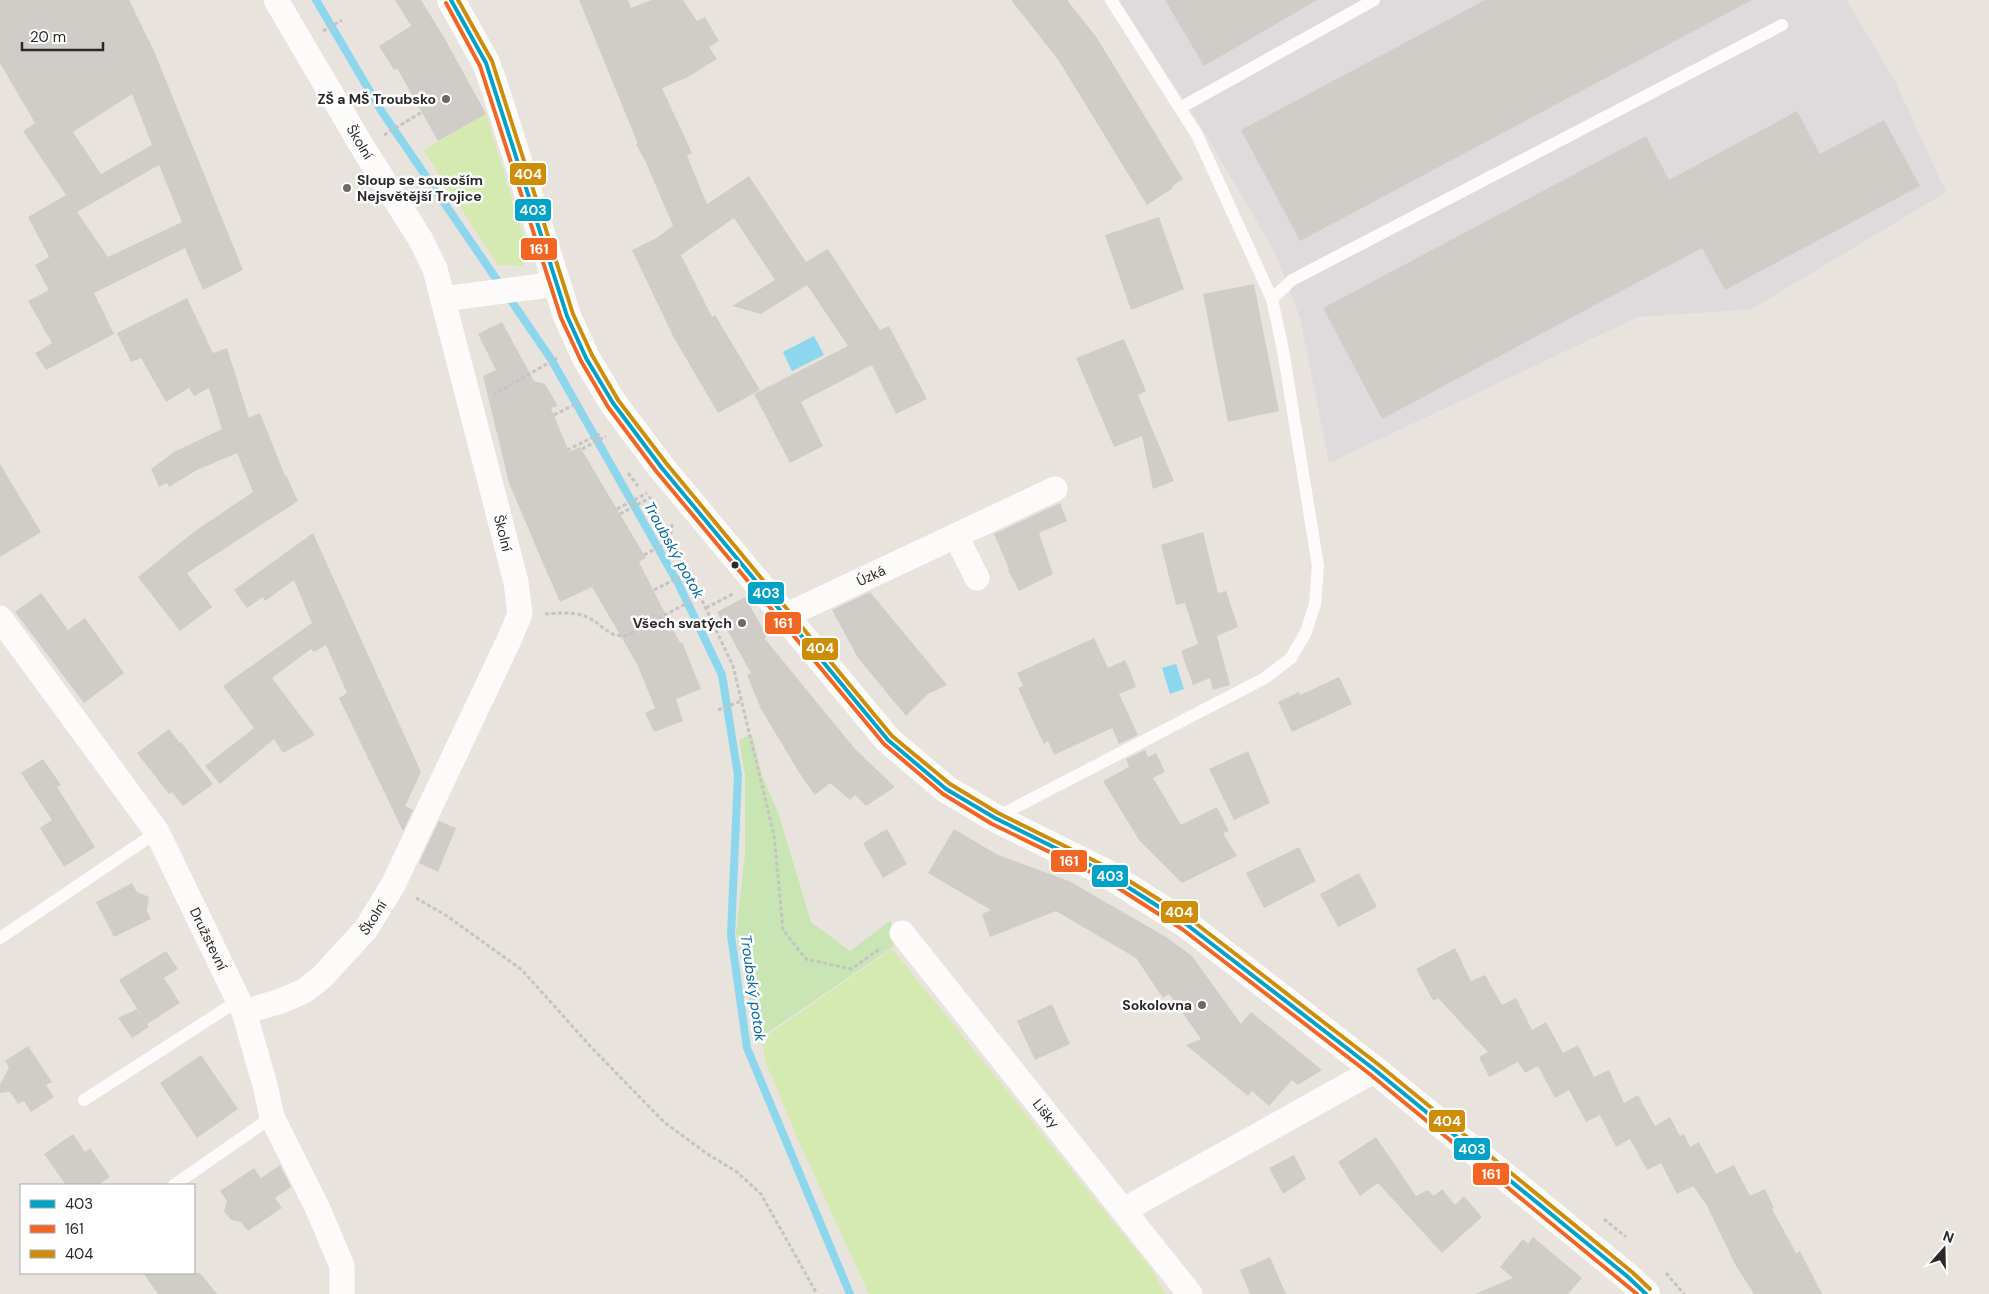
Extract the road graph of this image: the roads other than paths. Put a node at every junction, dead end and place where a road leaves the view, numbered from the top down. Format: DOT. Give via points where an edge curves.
graph roads {
  1 [pos="276,0"];
  2 [pos="451,0"];
  3 [pos="1111,0"];
  4 [pos="1374,0"];
  5 [pos="1782,25"];
  6 [pos="1180,108"];
  7 [pos="556,284"];
  8 [pos="1272,298"];
  9 [pos="443,299"];
  10 [pos="1055,489"];
  11 [pos="956,536"];
  12 [pos="977,578"];
  13 [pos="785,616"];
  14 [pos="0,618"];
  15 [pos="995,818"];
  16 [pos="157,832"];
  17 [pos="902,933"];
  18 [pos="0,938"];
  19 [pos="241,1006"];
  20 [pos="1375,1070"];
  21 [pos="84,1100"];
  22 [pos="272,1117"];
  23 [pos="175,1184"];
  24 [pos="1124,1210"];
  25 [pos="342,1294"];
  26 [pos="1190,1294"];
  27 [pos="1646,1294"];
  1 -- 9 [label="street, Školní" via="421,240 435,269"];
  2 -- 7 [label="street" via="486,63"];
  3 -- 6 [label="lane"];
  4 -- 6 [label="lane"];
  5 -- 8 [label="lane" via="1292,280"];
  6 -- 8 [label="lane" via="1197,134"];
  7 -- 9 [label="street"];
  7 -- 13 [label="street" via="586,358 613,403 661,467"];
  8 -- 15 [label="lane" via="1318,566 1315,604 1306,632 1291,658 1264,678"];
  9 -- 19 [label="street, Školní" via="516,582 520,614 393,885 366,929 304,991 281,1001"];
  10 -- 11 [label="street, Úzká"];
  11 -- 12 [label="street"];
  11 -- 13 [label="street, Úzká"];
  13 -- 15 [label="street" via="888,740 946,788"];
  14 -- 16 [label="street, Družstevní"];
  15 -- 20 [label="street" via="1104,872 1186,924"];
  16 -- 18 [label="lane"];
  16 -- 19 [label="street, Družstevní"];
  17 -- 24 [label="street, Lišky"];
  19 -- 21 [label="lane"];
  19 -- 22 [label="street, Družstevní"];
  20 -- 24 [label="street"];
  20 -- 27 [label="street"];
  22 -- 23 [label="lane"];
  22 -- 25 [label="street, Družstevní" via="342,1266"];
  24 -- 26 [label="street, Lišky"];
}
